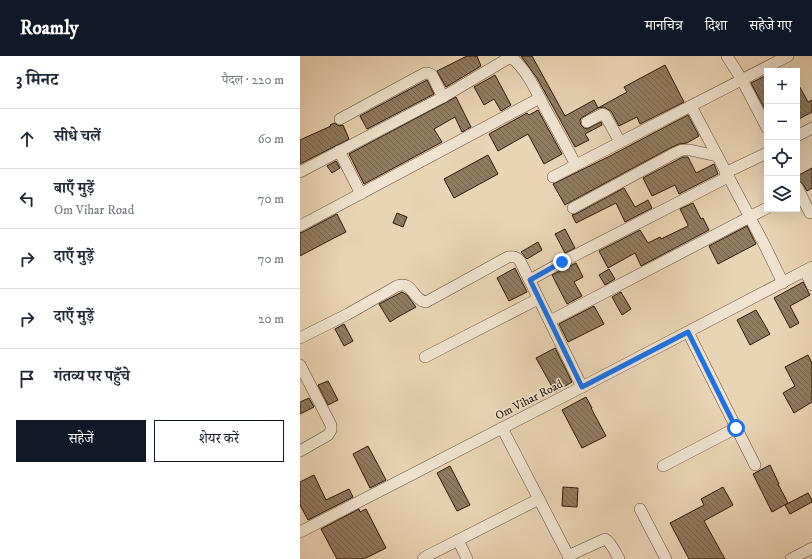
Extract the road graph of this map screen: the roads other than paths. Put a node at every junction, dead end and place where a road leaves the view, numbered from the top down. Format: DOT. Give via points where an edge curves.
graph roads {
  1 [pos="727,56"];
  2 [pos="788,56"];
  3 [pos="742,80"];
  4 [pos="443,97"];
  5 [pos="540,98"];
  6 [pos="690,106"];
  7 [pos="340,119"];
  8 [pos="587,122"];
  9 [pos="764,122"];
  10 [pos="812,128"];
  11 [pos="800,134"];
  12 [pos="620,142"];
  13 [pos="339,152"];
  14 [pos="764,155"];
  15 [pos="717,156"];
  16 [pos="576,165"];
  17 [pos="300,172"];
  18 [pos="727,175"];
  19 [pos="554,177"];
  20 [pos="361,194"];
  21 [pos="800,194"];
  22 [pos="574,208"];
  23 [pos="764,210"];
  24 [pos="810,214"];
  25 [pos="749,217"];
  26 [pos="300,226"];
  27 [pos="808,269"];
  28 [pos="530,280"];
  29 [pos="783,283"];
  30 [pos="812,285"];
  31 [pos="538,298"];
  32 [pos="550,321"];
  33 [pos="688,332"];
  34 [pos="300,338"];
  35 [pos="425,357"];
  36 [pos="300,365"];
  37 [pos="582,387"];
  38 [pos="502,428"];
  39 [pos="736,428"];
  40 [pos="300,450"];
  41 [pos="755,465"];
  42 [pos="664,466"];
  43 [pos="539,499"];
  44 [pos="640,508"];
  45 [pos="300,532"];
  46 [pos="458,540"];
  47 [pos="812,548"];
  48 [pos="569,557"];
  49 [pos="422,559"];
  50 [pos="467,559"];
  51 [pos="619,559"];
  52 [pos="666,559"];
  53 [pos="791,559"];
  1 -- 3 [label="street"];
  2 -- 3 [label="street"];
  3 -- 6 [label="street"];
  3 -- 9 [label="street"];
  4 -- 5 [label="street" via="512,58"];
  4 -- 7 [label="street" via="432,75 425,73"];
  4 -- 13 [label="street"];
  5 -- 16 [label="street"];
  5 -- 20 [label="street"];
  6 -- 12 [label="street"];
  6 -- 15 [label="street"];
  8 -- 12 [label="street" via="602,114 605,115"];
  10 -- 11 [label="street"];
  12 -- 16 [label="street"];
  13 -- 17 [label="street"];
  13 -- 20 [label="street"];
  14 -- 18 [label="street"];
  15 -- 18 [label="street"];
  15 -- 22 [label="street" via="682,150"];
  16 -- 19 [label="street"];
  18 -- 25 [label="street"];
  18 -- 28 [label="street"];
  20 -- 26 [label="street"];
  21 -- 24 [label="street"];
  23 -- 25 [label="street"];
  25 -- 29 [label="street"];
  25 -- 32 [label="street"];
  27 -- 29 [label="street, Om Vihar Road"];
  27 -- 30 [label="street"];
  28 -- 31 [label="street"];
  28 -- 34 [label="street" via="520,261 512,256 508,257 426,302 402,284"];
  29 -- 33 [label="street, Om Vihar Road"];
  31 -- 32 [label="street"];
  31 -- 35 [label="street"];
  32 -- 37 [label="street"];
  33 -- 37 [label="street, Om Vihar Road"];
  33 -- 39 [label="street"];
  36 -- 40 [label="street" via="331,425 331,430 328,435"];
  37 -- 38 [label="street, Om Vihar Road"];
  38 -- 43 [label="street"];
  38 -- 45 [label="street, Om Vihar Road"];
  39 -- 41 [label="street"];
  39 -- 42 [label="street"];
  43 -- 46 [label="street"];
  43 -- 48 [label="street"];
  44 -- 52 [label="street"];
  46 -- 49 [label="street"];
  46 -- 50 [label="street"];
  47 -- 53 [label="street"];
  48 -- 51 [label="street" via="605,539 609,541"];
}
